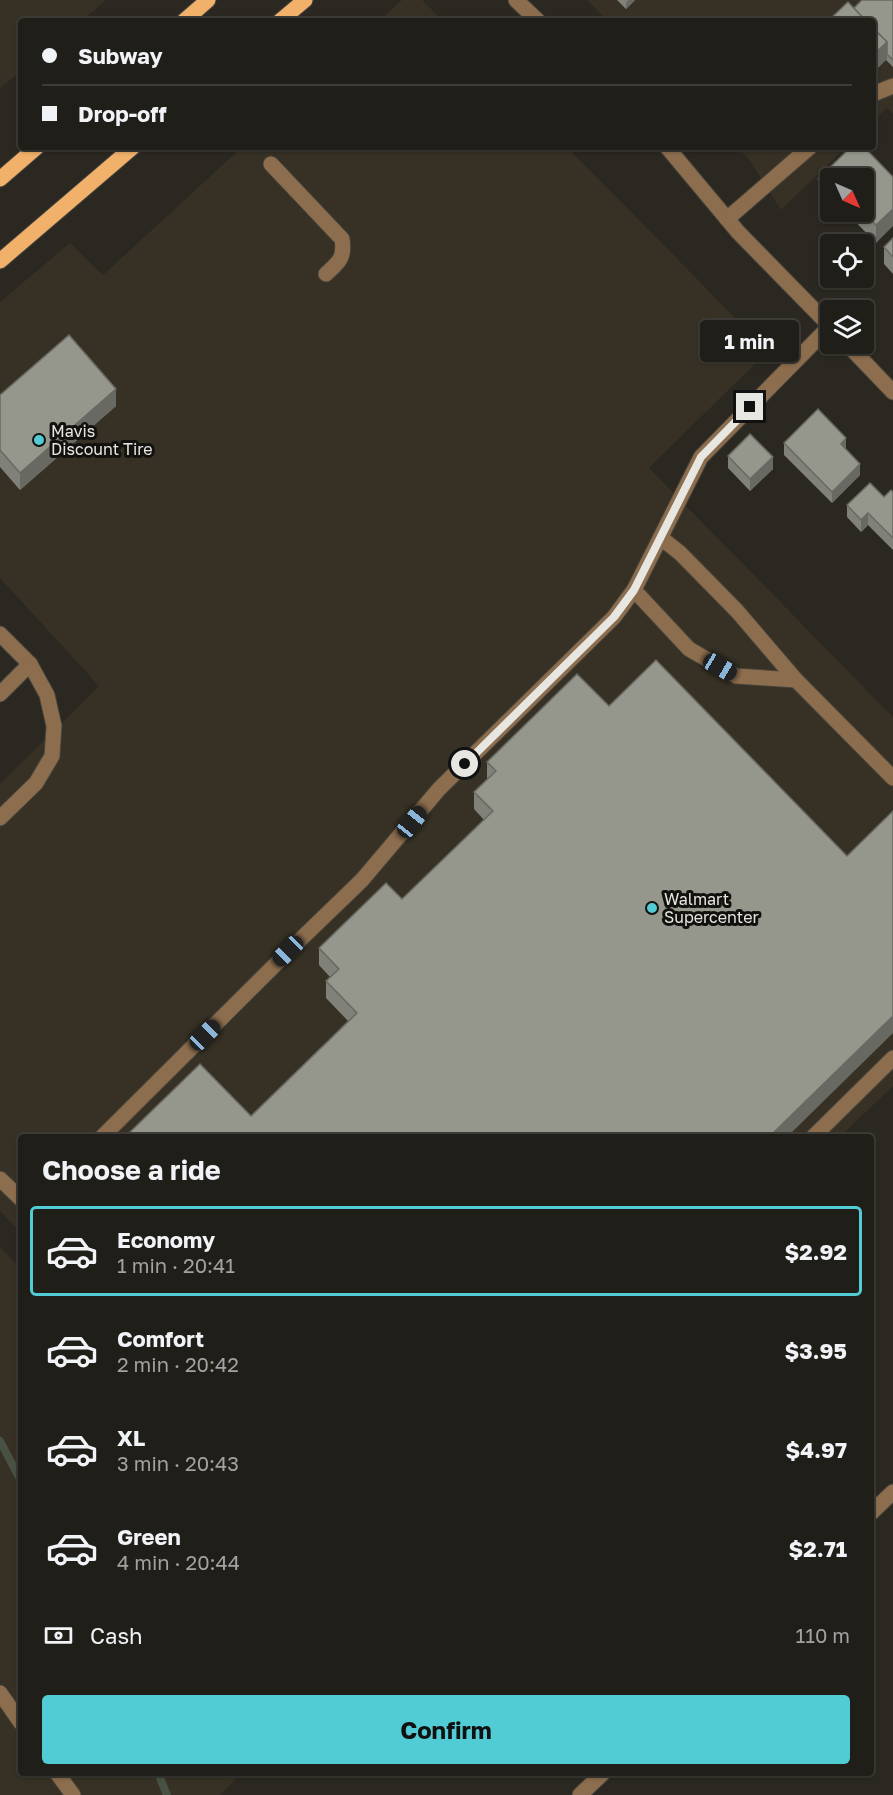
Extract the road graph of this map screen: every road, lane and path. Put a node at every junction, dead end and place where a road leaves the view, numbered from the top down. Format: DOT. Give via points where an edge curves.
graph roads {
  1 [pos="208,0"];
  2 [pos="305,0"];
  3 [pos="516,0"];
  4 [pos="187,18"];
  5 [pos="284,18"];
  6 [pos="535,18"];
  7 [pos="893,86"];
  8 [pos="876,93"];
  9 [pos="34,150"];
  10 [pos="130,150"];
  11 [pos="670,150"];
  12 [pos="807,150"];
  13 [pos="271,164"];
  14 [pos="0,179"];
  15 [pos="727,219"];
  16 [pos="0,261"];
  17 [pos="326,274"];
  18 [pos="820,316"];
  19 [pos="820,338"];
  20 [pos="857,354"];
  21 [pos="893,392"];
  22 [pos="661,538"];
  23 [pos="634,590"];
  24 [pos="0,634"];
  25 [pos="30,664"];
  26 [pos="796,680"];
  27 [pos="0,694"];
  28 [pos="893,777"];
  29 [pos="0,818"];
  30 [pos="893,1059"];
  31 [pos="105,1134"];
  32 [pos="816,1134"];
  33 [pos="0,1179"];
  34 [pos="18,1196"];
  35 [pos="893,1492"];
  36 [pos="874,1510"];
  37 [pos="0,1694"];
  38 [pos="18,1719"];
  39 [pos="59,1776"];
  40 [pos="600,1776"];
  41 [pos="73,1795"];
  42 [pos="580,1795"];
  1 -- 4 [label="main road"];
  2 -- 5 [label="main road"];
  3 -- 6 [label="street"];
  7 -- 8 [label="street"];
  9 -- 14 [label="main road"];
  10 -- 16 [label="main road"];
  11 -- 15 [label="street"];
  12 -- 15 [label="street"];
  13 -- 17 [label="street" via="342,240 344,251 340,261"];
  15 -- 18 [label="street"];
  19 -- 22 [label="street" via="701,457"];
  20 -- 21 [label="street"];
  22 -- 23 [label="street"];
  22 -- 26 [label="street" via="737,611"];
  23 -- 26 [label="street" via="689,649 736,676"];
  23 -- 31 [label="street" via="614,617 439,789 362,880"];
  24 -- 25 [label="street"];
  25 -- 27 [label="street"];
  25 -- 29 [label="street" via="46,695 54,726 52,756 36,783"];
  26 -- 28 [label="street"];
  30 -- 32 [label="street"];
  33 -- 34 [label="street"];
  35 -- 36 [label="street"];
  37 -- 38 [label="street"];
  39 -- 41 [label="street"];
  40 -- 42 [label="street"];
}
